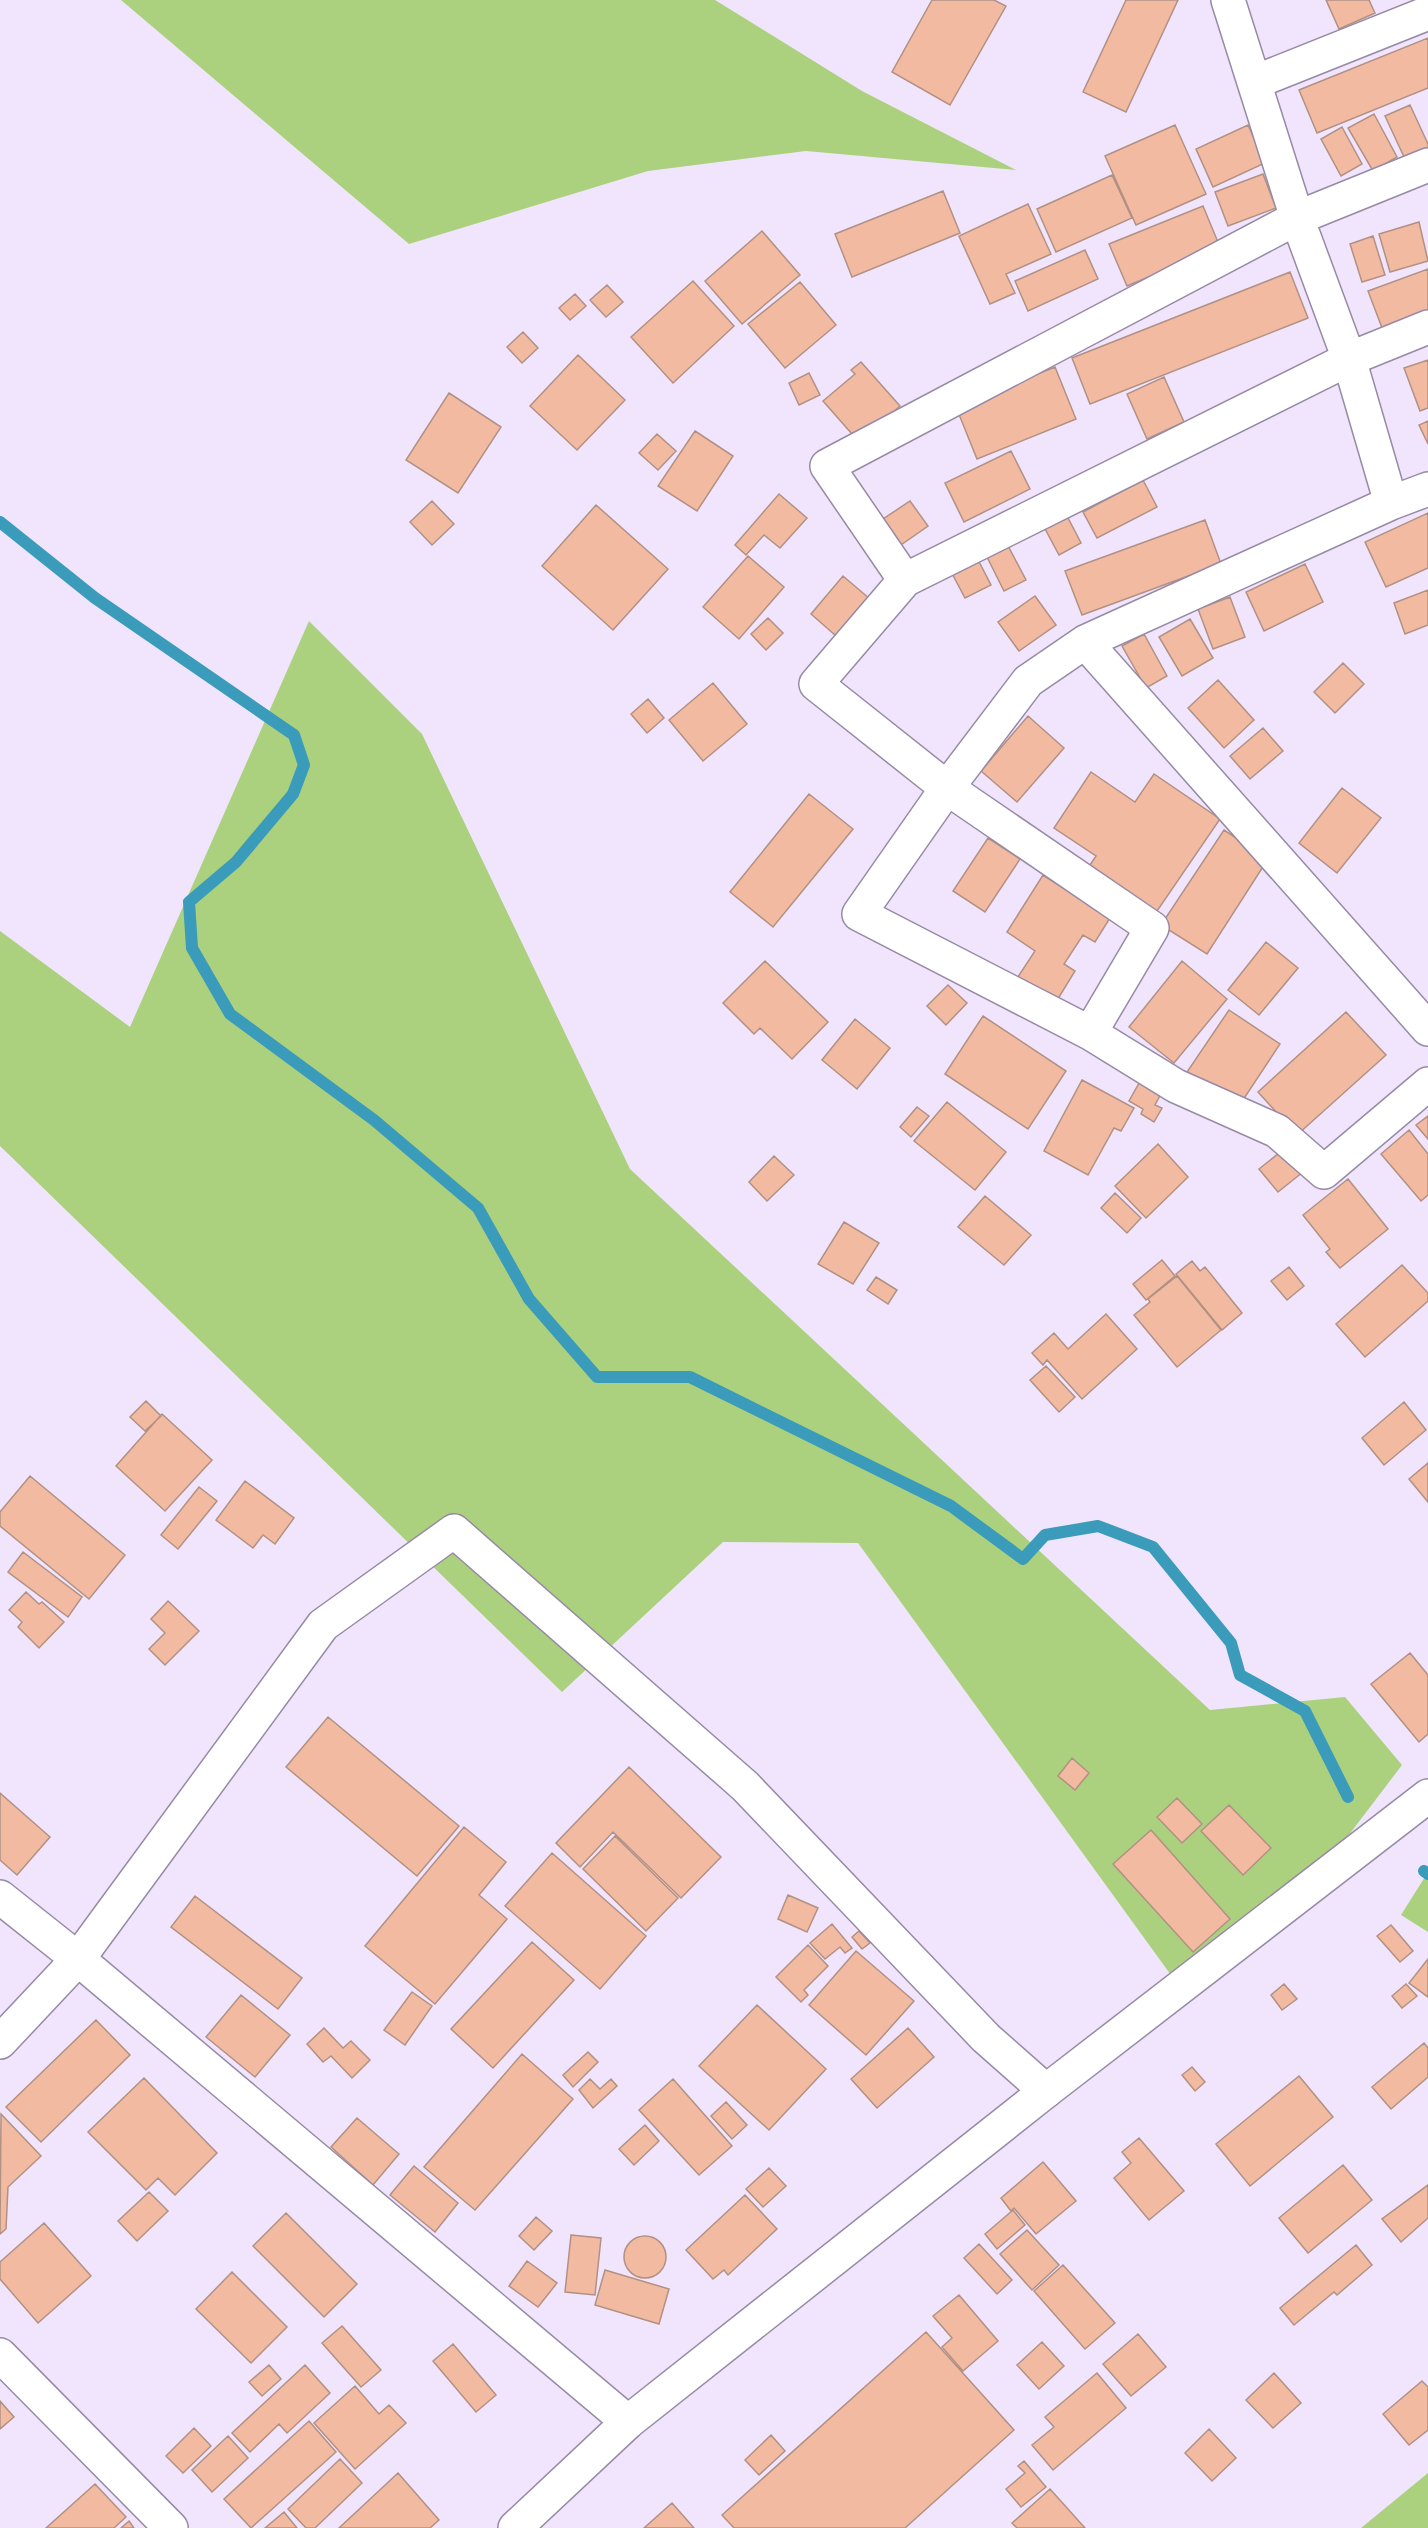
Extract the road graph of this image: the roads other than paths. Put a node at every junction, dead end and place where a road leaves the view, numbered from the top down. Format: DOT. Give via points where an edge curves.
graph roads {
  1 [pos="1228,0"];
  2 [pos="1428,13"];
  3 [pos="1255,82"];
  4 [pos="1428,165"];
  5 [pos="1297,218"];
  6 [pos="1428,327"];
  7 [pos="1349,359"];
  8 [pos="1428,489"];
  9 [pos="1391,502"];
  10 [pos="905,580"];
  11 [pos="1085,642"];
  12 [pos="947,788"];
  13 [pos="1428,1029"];
  14 [pos="1090,1033"];
  15 [pos="1428,1084"];
  16 [pos="1428,1796"];
  17 [pos="0,1897"];
  18 [pos="78,1959"];
  19 [pos="0,2042"];
  20 [pos="1046,2091"];
  21 [pos="0,2355"];
  22 [pos="628,2422"];
  23 [pos="171,2528"];
  24 [pos="515,2528"];
  1 -- 3 [label="street"];
  2 -- 3 [label="street"];
  3 -- 5 [label="street"];
  4 -- 5 [label="street"];
  5 -- 7 [label="street"];
  5 -- 10 [label="street" via="826,466"];
  6 -- 7 [label="street"];
  7 -- 9 [label="street"];
  7 -- 10 [label="street"];
  8 -- 9 [label="street"];
  9 -- 11 [label="street"];
  10 -- 12 [label="street" via="816,684"];
  11 -- 12 [label="street" via="1028,681"];
  11 -- 13 [label="street"];
  12 -- 14 [label="street" via="1152,928"];
  12 -- 14 [label="street" via="859,914"];
  14 -- 15 [label="street" via="1176,1086 1277,1131 1324,1172"];
  16 -- 20 [label="street"];
  17 -- 18 [label="street"];
  18 -- 19 [label="street"];
  18 -- 20 [label="street" via="323,1625 454,1531 745,1786 986,2038"];
  18 -- 22 [label="street"];
  20 -- 22 [label="street"];
  21 -- 23 [label="street"];
  22 -- 24 [label="street"];
}
